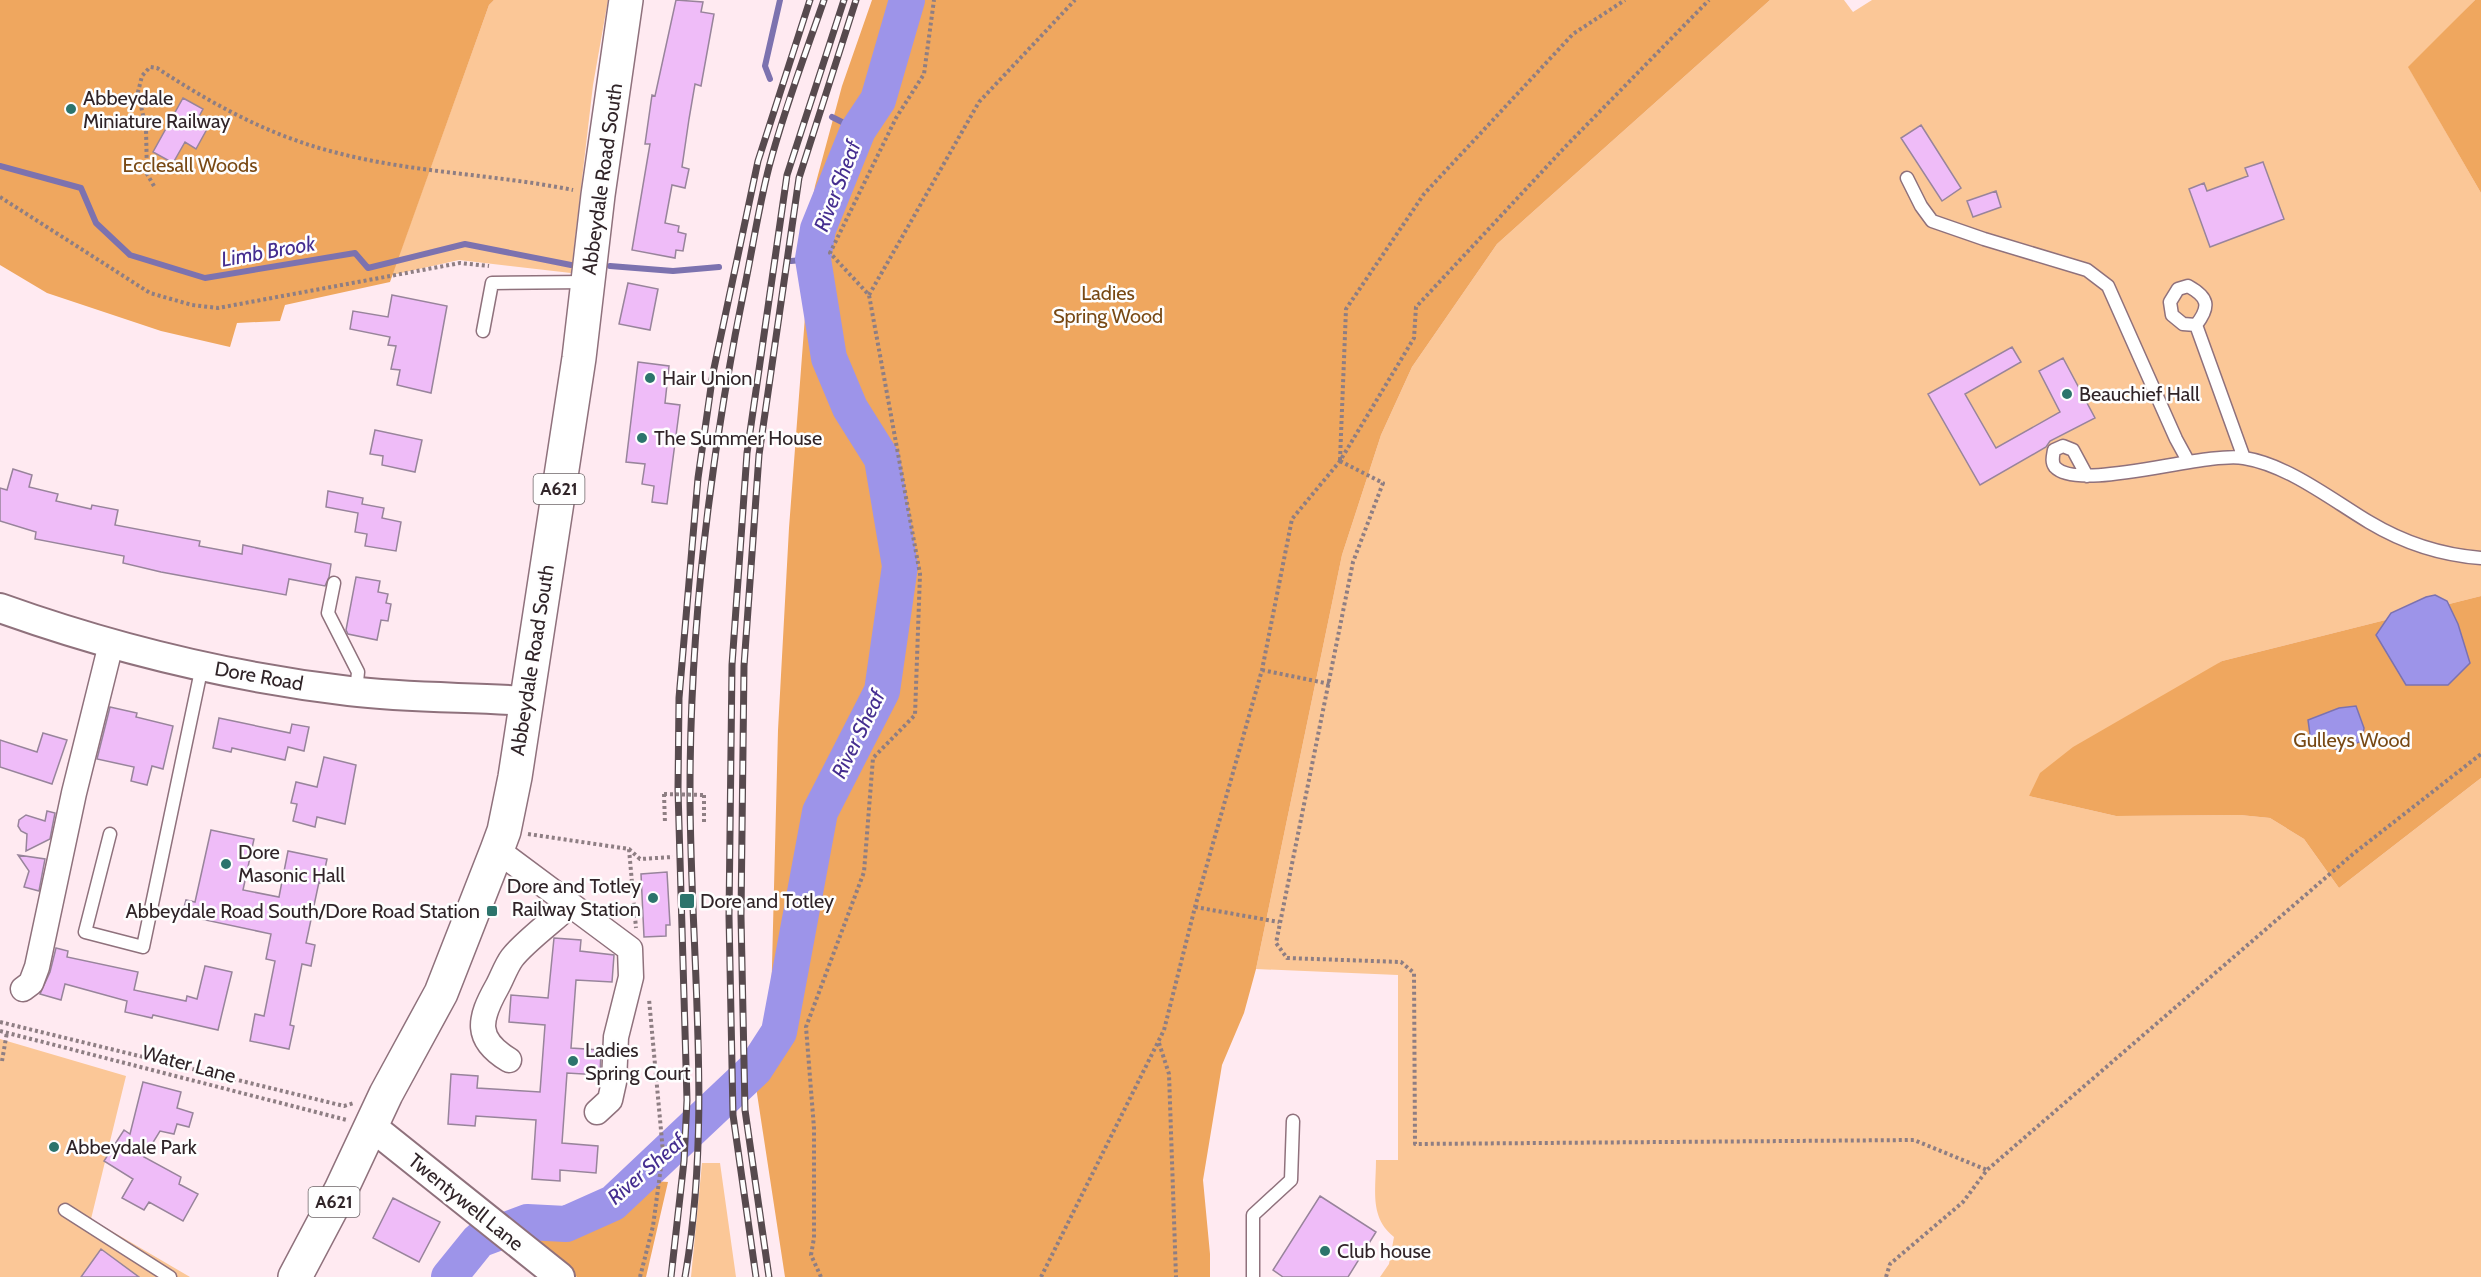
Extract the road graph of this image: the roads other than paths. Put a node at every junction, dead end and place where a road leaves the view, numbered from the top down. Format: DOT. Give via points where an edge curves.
graph roads {
  1 [pos="626,0"];
  2 [pos="1907,178"];
  3 [pos="588,282"];
  4 [pos="2196,325"];
  5 [pos="483,331"];
  6 [pos="2244,458"];
  7 [pos="2188,461"];
  8 [pos="2087,476"];
  9 [pos="2481,558"];
  10 [pos="334,583"];
  11 [pos="0,608"];
  12 [pos="111,644"];
  13 [pos="203,665"];
  14 [pos="356,692"];
  15 [pos="526,701"];
  16 [pos="110,834"];
  17 [pos="500,841"];
  18 [pos="570,905"];
  19 [pos="23,989"];
  20 [pos="509,1060"];
  21 [pos="597,1112"];
  22 [pos="1293,1121"];
  23 [pos="371,1126"];
  24 [pos="65,1210"];
  25 [pos="170,1277"];
  26 [pos="295,1277"];
  27 [pos="560,1277"];
  28 [pos="1254,1277"];
  1 -- 3 [label="main road, Abbeydale Road South / A621"];
  2 -- 7 [label="lane" via="1932,221 2087,270 2108,286"];
  3 -- 5 [label="lane" via="492,283"];
  3 -- 15 [label="main road, Abbeydale Road South / A621"];
  4 -- 6 [label="lane"];
  6 -- 7 [label="lane"];
  6 -- 9 [label="lane" via="2279,469 2414,544 2456,556"];
  7 -- 8 [label="lane"];
  10 -- 14 [label="lane" via="328,613 358,672"];
  11 -- 12 [label="street, Dore Road"];
  12 -- 13 [label="street, Dore Road"];
  12 -- 19 [label="street" via="37,967"];
  13 -- 14 [label="street, Dore Road"];
  13 -- 16 [label="lane" via="143,947 85,932"];
  14 -- 15 [label="street, Dore Road"];
  15 -- 17 [label="main road, Abbeydale Road South / A621"];
  17 -- 18 [label="street"];
  17 -- 23 [label="main road, Abbeydale Road South / A621" via="441,993"];
  18 -- 20 [label="street" via="512,958 487,1005 482,1026 486,1041"];
  18 -- 21 [label="street" via="630,950 631,977 616,1037 614,1082 610,1100"];
  22 -- 28 [label="lane" via="1291,1180 1254,1215"];
  23 -- 26 [label="main road, Abbeydale Road South / A621"];
  23 -- 27 [label="street, Twentywell Lane"];
  24 -- 25 [label="lane"];
}
